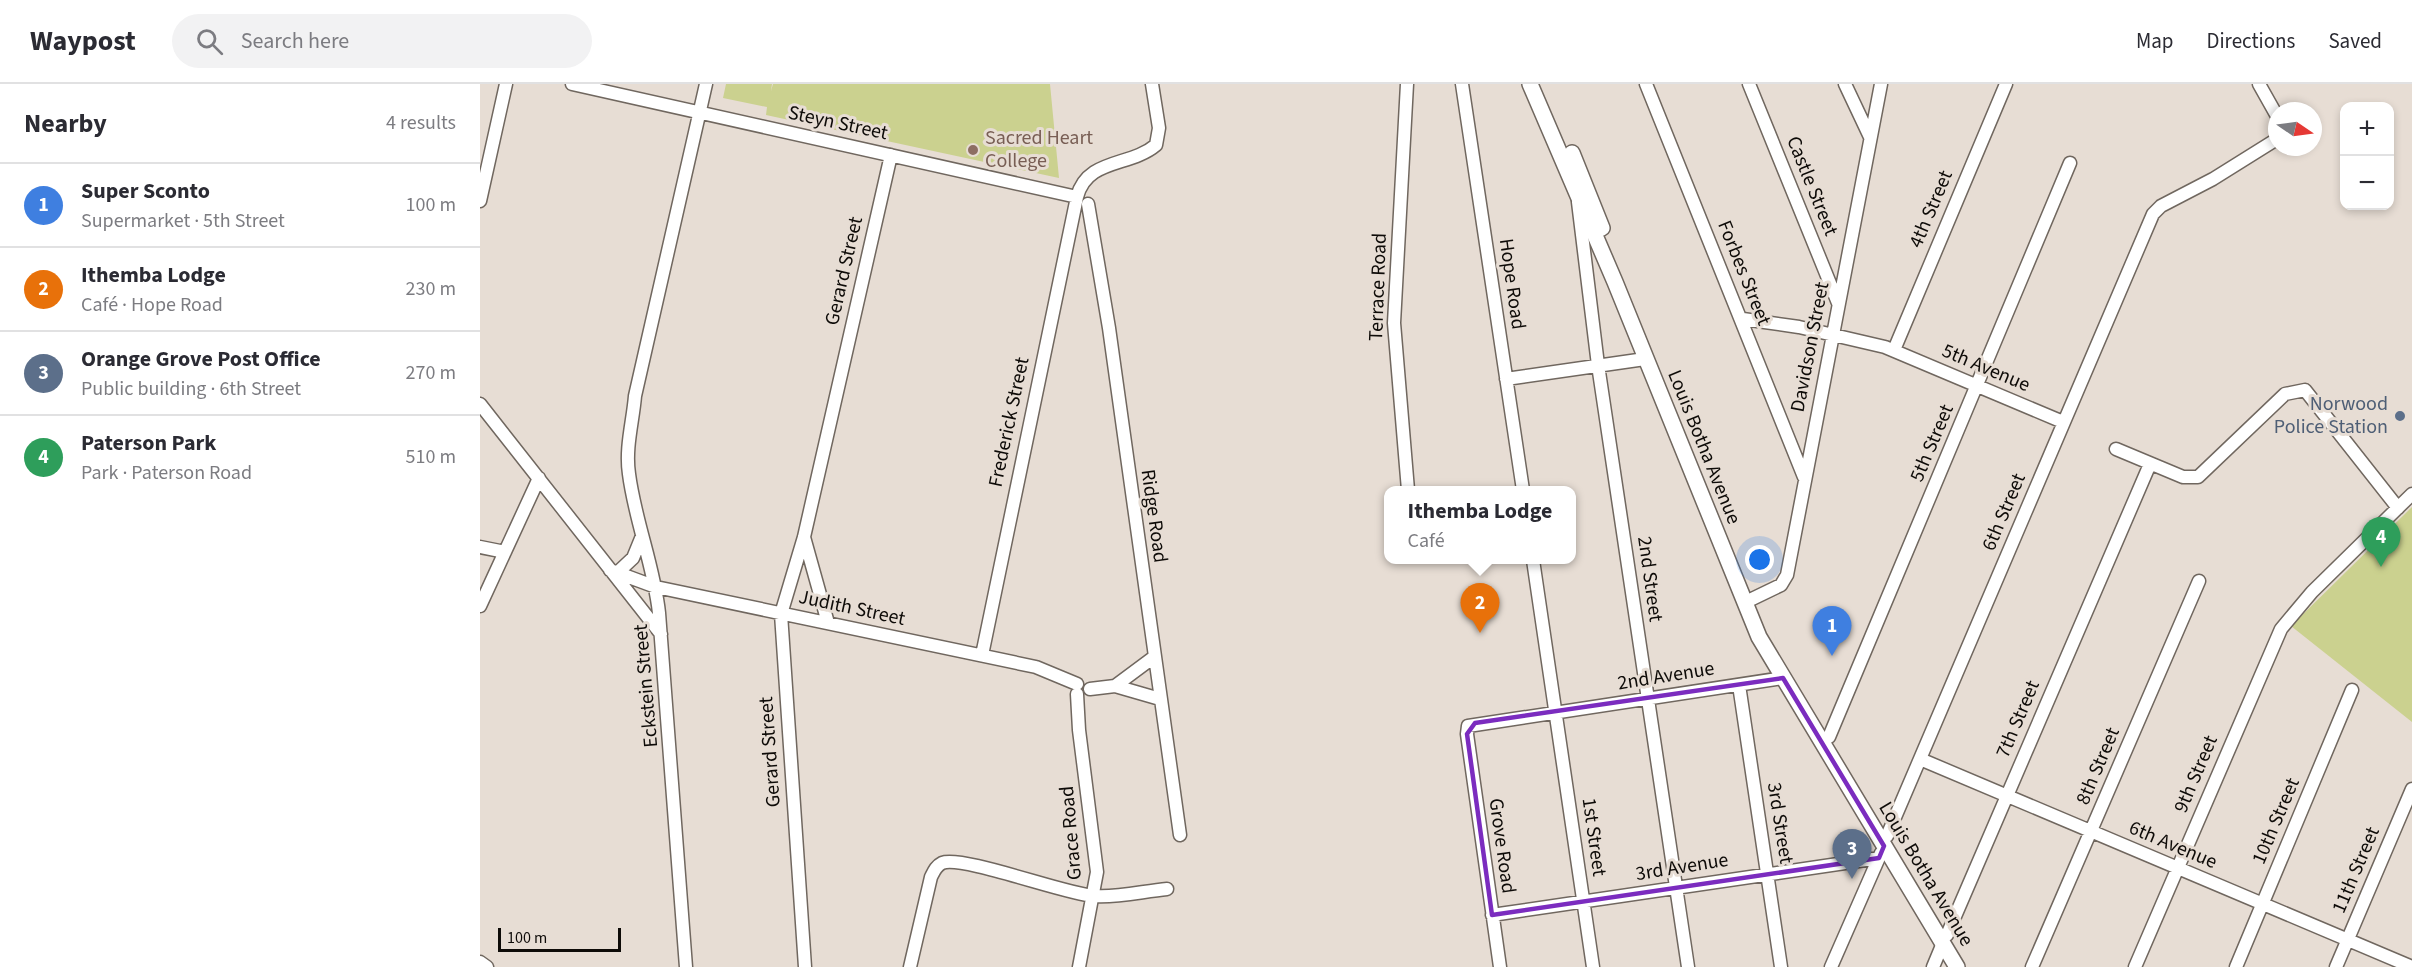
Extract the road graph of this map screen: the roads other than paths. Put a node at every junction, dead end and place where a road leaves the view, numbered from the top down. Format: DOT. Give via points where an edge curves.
graph roads {
  1 [pos="506,84"];
  2 [pos="572,84"];
  3 [pos="706,84"];
  4 [pos="1152,84"];
  5 [pos="1407,84"];
  6 [pos="1462,84"];
  7 [pos="1530,84"];
  8 [pos="1542,84"];
  9 [pos="1646,84"];
  10 [pos="1749,84"];
  11 [pos="1845,84"];
  12 [pos="1881,84"];
  13 [pos="2006,84"];
  14 [pos="2259,84"];
  15 [pos="2269,102"];
  16 [pos="700,113"];
  17 [pos="1870,138"];
  18 [pos="2268,145"];
  19 [pos="891,154"];
  20 [pos="2070,163"];
  21 [pos="1077,197"];
  22 [pos="1578,197"];
  23 [pos="480,201"];
  24 [pos="1088,204"];
  25 [pos="1838,303"];
  26 [pos="1743,319"];
  27 [pos="1832,334"];
  28 [pos="1894,350"];
  29 [pos="1645,358"];
  30 [pos="1598,364"];
  31 [pos="1506,379"];
  32 [pos="1977,385"];
  33 [pos="480,404"];
  34 [pos="2063,422"];
  35 [pos="2116,450"];
  36 [pos="2150,464"];
  37 [pos="539,478"];
  38 [pos="1805,478"];
  39 [pos="1408,486"];
  40 [pos="1522,486"];
  41 [pos="2412,494"];
  42 [pos="2398,508"];
  43 [pos="642,536"];
  44 [pos="804,537"];
  45 [pos="480,547"];
  46 [pos="506,552"];
  47 [pos="1534,564"];
  48 [pos="613,571"];
  49 [pos="2199,581"];
  50 [pos="656,587"];
  51 [pos="1752,599"];
  52 [pos="480,606"];
  53 [pos="781,614"];
  54 [pos="828,623"];
  55 [pos="662,635"];
  56 [pos="982,655"];
  57 [pos="1154,657"];
  58 [pos="1783,678"];
  59 [pos="1739,685"];
  60 [pos="1115,686"];
  61 [pos="1077,689"];
  62 [pos="2352,690"];
  63 [pos="1160,699"];
  64 [pos="1648,700"];
  65 [pos="1556,713"];
  66 [pos="1467,729"];
  67 [pos="1829,737"];
  68 [pos="1920,759"];
  69 [pos="2412,789"];
  70 [pos="2007,796"];
  71 [pos="2091,831"];
  72 [pos="1180,835"];
  73 [pos="1884,847"];
  74 [pos="2177,868"];
  75 [pos="1768,874"];
  76 [pos="1676,887"];
  77 [pos="1167,888"];
  78 [pos="1094,896"];
  79 [pos="1583,902"];
  80 [pos="2263,904"];
  81 [pos="1492,915"];
  82 [pos="1945,939"];
  83 [pos="2348,940"];
  84 [pos="480,962"];
  85 [pos="487,967"];
  86 [pos="686,967"];
  87 [pos="805,967"];
  88 [pos="910,967"];
  89 [pos="1079,967"];
  90 [pos="1500,967"];
  91 [pos="1593,967"];
  92 [pos="1688,967"];
  93 [pos="1781,967"];
  94 [pos="1831,967"];
  95 [pos="1933,967"];
  96 [pos="1957,967"];
  97 [pos="1966,967"];
  98 [pos="2032,967"];
  99 [pos="2135,967"];
  100 [pos="2236,967"];
  101 [pos="2336,967"];
  102 [pos="2412,967"];
  1 -- 23 [label="street"];
  2 -- 16 [label="street, Steyn Street"];
  3 -- 16 [label="street, Eckstein Street"];
  4 -- 21 [label="street" via="1159,136 1156,145 1147,152 1102,167 1085,180"];
  5 -- 39 [label="street, Terrace Road" via="1394,323"];
  6 -- 31 [label="street, Hope Road"];
  7 -- 22 [label="main road, Louis Botha Avenue"];
  8 -- 51 [label="main road, Louis Botha Avenue"];
  9 -- 26 [label="street, Forbes Street"];
  10 -- 25 [label="street, Castle Street"];
  11 -- 17 [label="street"];
  12 -- 17 [label="street, Davidson Street"];
  13 -- 28 [label="street, 4th Street"];
  14 -- 15 [label="street"];
  16 -- 19 [label="street, Steyn Street"];
  16 -- 43 [label="street, Eckstein Street" via="657,327 629,440 628,472"];
  17 -- 25 [label="street, Davidson Street"];
  18 -- 34 [label="street, 6th Street" via="2161,206 2148,224"];
  19 -- 21 [label="street, Steyn Street"];
  19 -- 44 [label="street, Gerard Street"];
  20 -- 32 [label="street, 5th Street"];
  21 -- 56 [label="street, Frederick Street"];
  22 -- 29 [label="main road, Louis Botha Avenue"];
  22 -- 30 [label="street, 2nd Street"];
  24 -- 57 [label="street, Ridge Road"];
  25 -- 27 [label="street, Davidson Street"];
  26 -- 27 [label="street, 5th Avenue"];
  26 -- 38 [label="street, Forbes Street"];
  27 -- 28 [label="street, 5th Avenue"];
  27 -- 38 [label="street, Davidson Street"];
  28 -- 32 [label="street, 5th Avenue"];
  29 -- 30 [label="street"];
  29 -- 58 [label="main road, Louis Botha Avenue" via="1754,624"];
  30 -- 31 [label="street"];
  30 -- 64 [label="street, 2nd Street"];
  31 -- 40 [label="street, Hope Road"];
  32 -- 34 [label="street, 5th Avenue"];
  32 -- 67 [label="street, 5th Street"];
  33 -- 37 [label="street"];
  34 -- 68 [label="street, 6th Street"];
  35 -- 36 [label="street"];
  36 -- 42 [label="street" via="2183,477 2198,477 2285,394 2305,390"];
  36 -- 70 [label="street, 7th Street"];
  37 -- 46 [label="street"];
  37 -- 48 [label="street"];
  38 -- 51 [label="street, Davidson Street" via="1785,579 1781,585"];
  41 -- 42 [label="street, 9th Street"];
  42 -- 74 [label="street, 9th Street" via="2312,592 2281,629"];
  43 -- 48 [label="street" via="633,558"];
  43 -- 50 [label="street, Eckstein Street"];
  44 -- 53 [label="street, Gerard Street"];
  44 -- 54 [label="street, Gerard Street"];
  45 -- 46 [label="street"];
  46 -- 52 [label="street"];
  47 -- 65 [label="street"];
  48 -- 50 [label="street, Judith Street"];
  48 -- 55 [label="street"];
  49 -- 71 [label="street, 8th Street"];
  50 -- 53 [label="street, Judith Street"];
  50 -- 55 [label="street, Eckstein Street"];
  51 -- 67 [label="main road, Louis Botha Avenue"];
  53 -- 54 [label="street, Judith Street"];
  53 -- 87 [label="street, Gerard Street"];
  54 -- 56 [label="street, Judith Street"];
  55 -- 86 [label="street, Eckstein Street"];
  56 -- 61 [label="street, Judith Street" via="1041,668"];
  57 -- 60 [label="street"];
  57 -- 63 [label="street, Ridge Road"];
  58 -- 59 [label="street, 2nd Avenue"];
  58 -- 73 [label="main road, Louis Botha Avenue"];
  59 -- 64 [label="street, 2nd Avenue"];
  59 -- 75 [label="street, 3rd Street"];
  60 -- 61 [label="street, Judith Street" via="1090,689 1084,682"];
  60 -- 63 [label="street"];
  61 -- 78 [label="street, Grace Road" via="1097,864"];
  62 -- 80 [label="street, 10th Street"];
  63 -- 72 [label="street, Ridge Road"];
  64 -- 65 [label="street, 2nd Avenue"];
  64 -- 76 [label="street, 2nd Street"];
  65 -- 66 [label="street, 2nd Avenue" via="1475,723"];
  65 -- 79 [label="street, 1st Street"];
  66 -- 81 [label="street, Grove Road"];
  67 -- 73 [label="main road, Louis Botha Avenue"];
  68 -- 70 [label="street, 6th Avenue"];
  68 -- 73 [label="street, 6th Street"];
  69 -- 83 [label="street, 11th Street"];
  70 -- 71 [label="street, 6th Avenue"];
  70 -- 82 [label="street, 7th Street"];
  71 -- 74 [label="street, 6th Avenue"];
  71 -- 98 [label="street, 8th Street"];
  73 -- 75 [label="street, 3rd Avenue"];
  73 -- 82 [label="main road, Louis Botha Avenue"];
  73 -- 94 [label="street, 6th Street"];
  74 -- 80 [label="street, 6th Avenue"];
  74 -- 99 [label="street, 9th Street"];
  75 -- 76 [label="street, 3rd Avenue"];
  75 -- 93 [label="street, 3rd Street"];
  76 -- 79 [label="street, 3rd Avenue"];
  76 -- 92 [label="street, 2nd Street"];
  77 -- 78 [label="street"];
  78 -- 88 [label="street" via="954,862 942,863 931,877"];
  78 -- 89 [label="street, Grace Road"];
  79 -- 81 [label="street, 3rd Avenue"];
  79 -- 91 [label="street, 1st Street"];
  80 -- 83 [label="street, 6th Avenue"];
  80 -- 100 [label="street, 10th Street"];
  81 -- 90 [label="street, Grove Road"];
  82 -- 95 [label="street, 7th Street"];
  82 -- 96 [label="main road, Louis Botha Avenue"];
  82 -- 97 [label="main road, Louis Botha Avenue"];
  83 -- 101 [label="street, 11th Street"];
  83 -- 102 [label="street, 6th Avenue"];
  84 -- 85 [label="street"];
}
